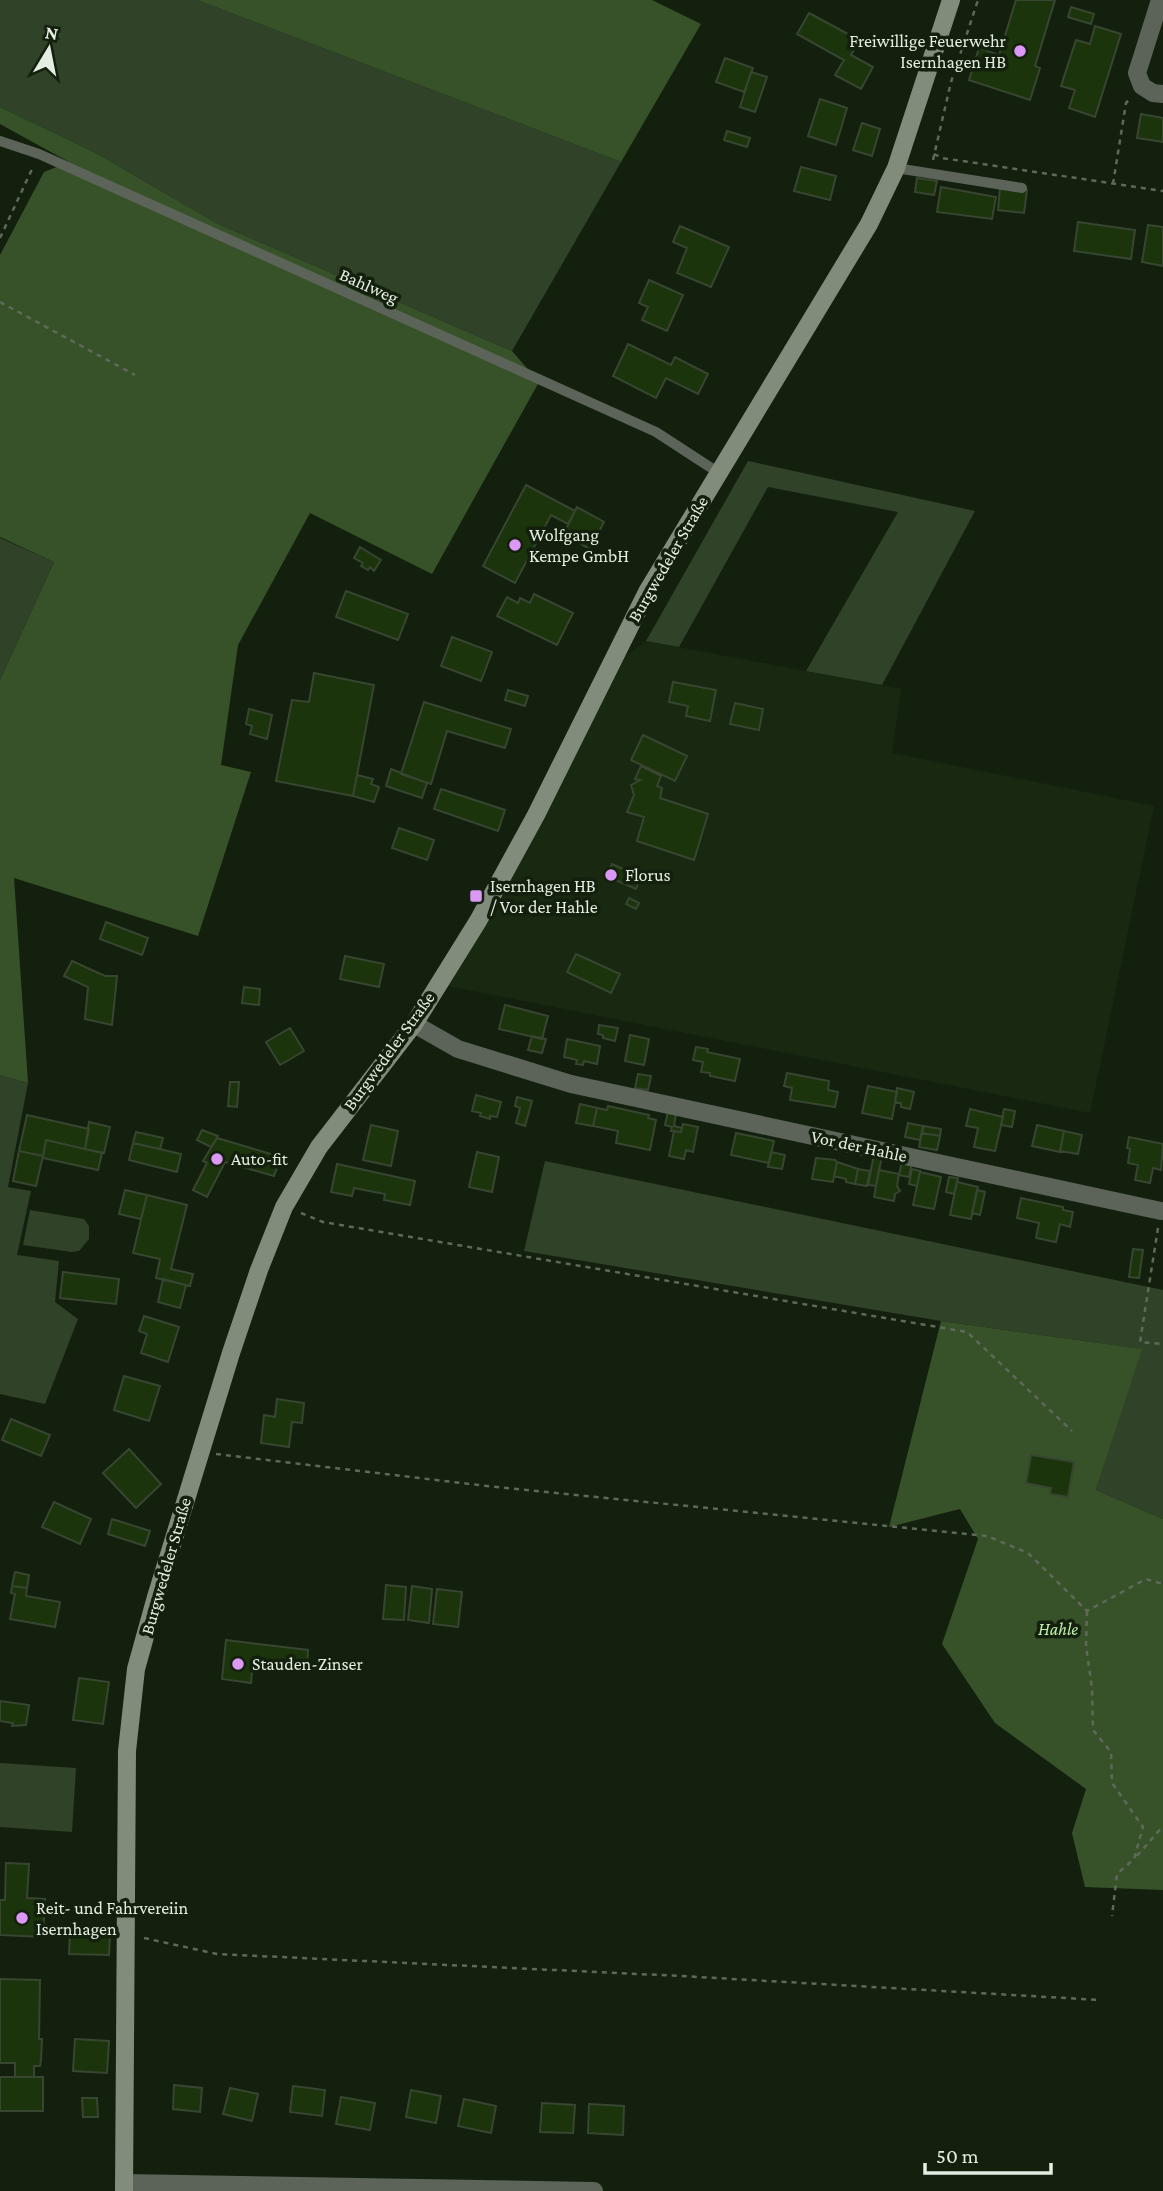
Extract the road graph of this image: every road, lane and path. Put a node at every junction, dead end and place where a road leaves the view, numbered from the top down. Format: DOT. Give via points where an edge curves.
graph roads {
  1 [pos="951,0"];
  2 [pos="978,0"];
  3 [pos="1155,1"];
  4 [pos="1142,86"];
  5 [pos="1163,94"];
  6 [pos="0,141"];
  7 [pos="39,154"];
  8 [pos="934,154"];
  9 [pos="896,168"];
  10 [pos="930,174"];
  11 [pos="1113,184"];
  12 [pos="1022,188"];
  13 [pos="1163,191"];
  14 [pos="0,238"];
  15 [pos="0,302"];
  16 [pos="135,375"];
  17 [pos="719,472"];
  18 [pos="414,1024"];
  19 [pos="284,1207"];
  20 [pos="1161,1210"];
  21 [pos="1163,1344"];
  22 [pos="1072,1431"];
  23 [pos="200,1452"];
  24 [pos="1163,1584"];
  25 [pos="1087,1611"];
  26 [pos="1163,1826"];
  27 [pos="1134,1859"];
  28 [pos="1112,1916"];
  29 [pos="125,1934"];
  30 [pos="1100,2000"];
  31 [pos="124,2187"];
  32 [pos="594,2191"];
  1 -- 9 [label="main road, Burgwedeler Straße"];
  2 -- 8 [label="path"];
  3 -- 4 [label="street" via="1137,73"];
  4 -- 5 [label="street"];
  4 -- 11 [label="path" via="1126,103"];
  6 -- 7 [label="lane, Bahlweg"];
  7 -- 14 [label="path"];
  7 -- 17 [label="lane, Bahlweg" via="656,432"];
  8 -- 10 [label="path"];
  8 -- 11 [label="path"];
  9 -- 10 [label="lane"];
  9 -- 17 [label="main road, Burgwedeler Straße" via="869,224"];
  10 -- 12 [label="lane"];
  11 -- 13 [label="path"];
  15 -- 16 [label="path"];
  17 -- 18 [label="main road, Burgwedeler Straße" via="647,592 478,920"];
  18 -- 19 [label="main road, Burgwedeler Straße" via="325,1139"];
  18 -- 20 [label="street, Vor der Hahle" via="458,1049 571,1084"];
  19 -- 22 [label="path" via="323,1222 967,1332"];
  19 -- 23 [label="main road, Burgwedeler Straße"];
  20 -- 21 [label="path" via="1140,1342"];
  23 -- 25 [label="path" via="987,1536 1028,1553"];
  23 -- 29 [label="main road, Burgwedeler Straße" via="136,1670 130,1707"];
  24 -- 25 [label="path" via="1146,1579"];
  25 -- 27 [label="path" via="1093,1730 1111,1752 1112,1783 1143,1827"];
  26 -- 27 [label="path"];
  27 -- 28 [label="path" via="1117,1874"];
  29 -- 30 [label="path" via="217,1954"];
  29 -- 31 [label="main road, Burgwedeler Straße"];
  31 -- 32 [label="street"];
}
